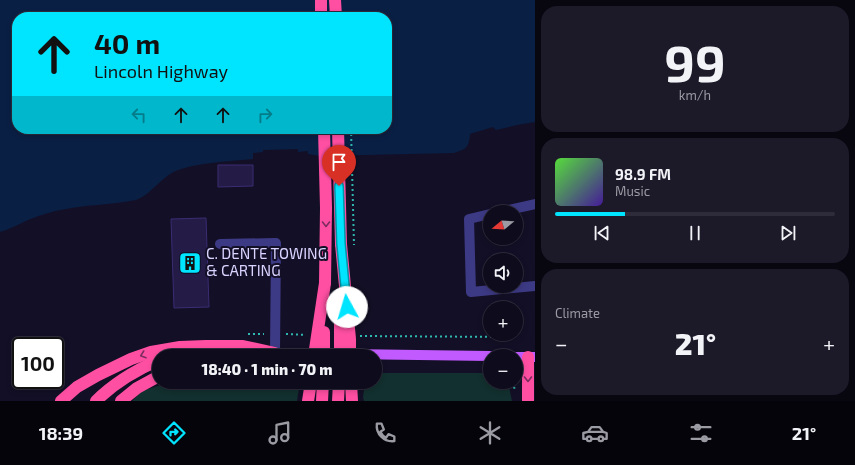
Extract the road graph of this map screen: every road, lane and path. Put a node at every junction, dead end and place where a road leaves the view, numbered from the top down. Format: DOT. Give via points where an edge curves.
graph roads {
  1 [pos="321,0"];
  2 [pos="335,0"];
  3 [pos="321,12"];
  4 [pos="336,12"];
  5 [pos="324,134"];
  6 [pos="338,134"];
  7 [pos="351,134"];
  8 [pos="535,204"];
  9 [pos="523,207"];
  10 [pos="483,216"];
  11 [pos="220,244"];
  12 [pos="341,244"];
  13 [pos="354,249"];
  14 [pos="326,282"];
  15 [pos="535,286"];
  16 [pos="358,333"];
  17 [pos="358,341"];
  18 [pos="195,346"];
  19 [pos="188,349"];
  20 [pos="252,349"];
  21 [pos="270,349"];
  22 [pos="315,349"];
  23 [pos="324,349"];
  24 [pos="340,349"];
  25 [pos="350,349"];
  26 [pos="382,356"];
  27 [pos="483,356"];
  28 [pos="526,357"];
  29 [pos="152,363"];
  30 [pos="152,380"];
  31 [pos="310,389"];
  32 [pos="323,389"];
  33 [pos="339,389"];
  34 [pos="351,389"];
  35 [pos="61,401"];
  36 [pos="96,401"];
  37 [pos="121,401"];
  38 [pos="308,401"];
  39 [pos="322,401"];
  40 [pos="338,401"];
  41 [pos="352,401"];
  42 [pos="528,401"];
  1 -- 3 [label="highway"];
  2 -- 4 [label="highway"];
  5 -- 14 [label="highway, one-way"];
  6 -- 12 [label="highway"];
  7 -- 13 [label="path, bridge"];
  8 -- 9 [label="lane"];
  10 -- 15 [label="lane" via="469,219 471,292"];
  11 -- 21 [label="lane" via="276,243"];
  12 -- 24 [label="highway, bridge"];
  12 -- 25 [label="highway, bridge"];
  14 -- 22 [label="highway, bridge"];
  14 -- 23 [label="highway, bridge"];
  16 -- 17 [label="path"];
  18 -- 19 [label="highway"];
  18 -- 20 [label="highway" via="243,346"];
  18 -- 35 [label="highway, one-way" via="160,350 131,359 88,380"];
  26 -- 27 [label="main road"];
  28 -- 42 [label="highway, one-way"];
  29 -- 36 [label="highway" via="134,372"];
  30 -- 37 [label="highway"];
  31 -- 38 [label="highway"];
  32 -- 39 [label="highway"];
  33 -- 40 [label="highway"];
  34 -- 41 [label="highway"];
}
